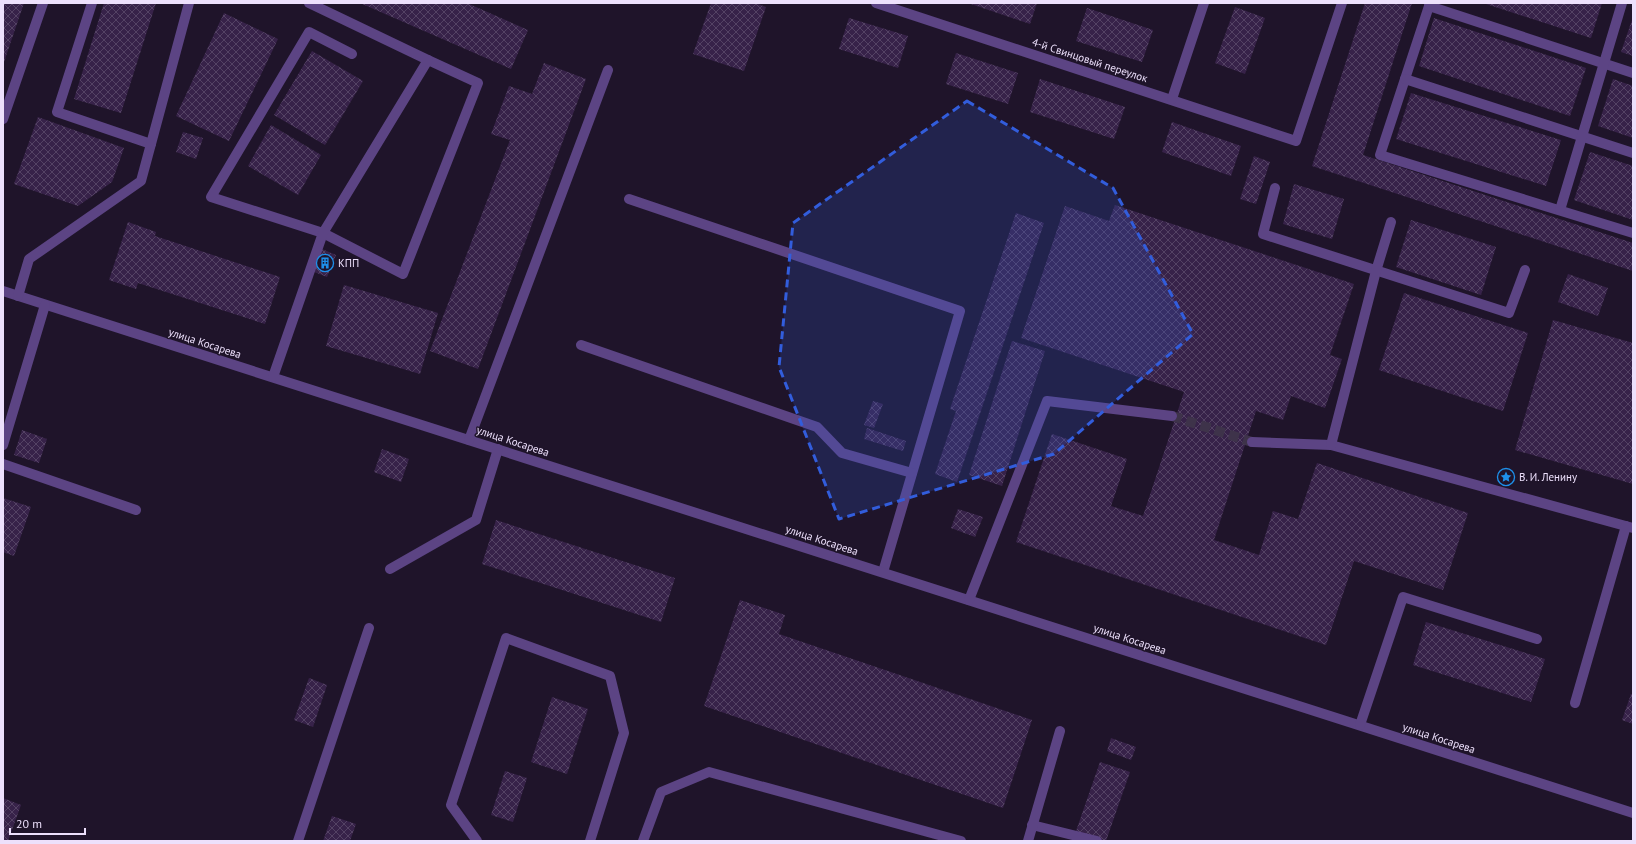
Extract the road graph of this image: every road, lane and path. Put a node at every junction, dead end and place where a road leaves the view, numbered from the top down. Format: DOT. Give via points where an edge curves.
graph roads {
  1 [pos="43,3"];
  2 [pos="92,3"];
  3 [pos="189,3"];
  4 [pos="309,3"];
  5 [pos="876,3"];
  6 [pos="1204,3"];
  7 [pos="1342,3"];
  8 [pos="1622,3"];
  9 [pos="1430,4"];
  10 [pos="352,54"];
  11 [pos="428,60"];
  12 [pos="1604,64"];
  13 [pos="608,70"];
  14 [pos="1633,73"];
  15 [pos="1405,78"];
  16 [pos="1172,99"];
  17 [pos="3,119"];
  18 [pos="1582,137"];
  19 [pos="151,144"];
  20 [pos="1633,153"];
  21 [pos="1275,188"];
  22 [pos="629,199"];
  23 [pos="1560,210"];
  24 [pos="1391,222"];
  25 [pos="323,233"];
  26 [pos="1633,233"];
  27 [pos="1525,270"];
  28 [pos="1376,271"];
  29 [pos="3,291"];
  30 [pos="18,296"];
  31 [pos="45,305"];
  32 [pos="581,345"];
  33 [pos="273,377"];
  34 [pos="1172,416"];
  35 [pos="469,440"];
  36 [pos="1252,442"];
  37 [pos="1331,444"];
  38 [pos="3,445"];
  39 [pos="498,449"];
  40 [pos="3,464"];
  41 [pos="912,473"];
  42 [pos="136,510"];
  43 [pos="1630,527"];
  44 [pos="390,569"];
  45 [pos="883,572"];
  46 [pos="970,600"];
  47 [pos="369,628"];
  48 [pos="1537,639"];
  49 [pos="1575,703"];
  50 [pos="1360,725"];
  51 [pos="1060,731"];
  52 [pos="1633,812"];
  53 [pos="1032,825"];
  54 [pos="298,841"];
  55 [pos="477,841"];
  56 [pos="590,841"];
  57 [pos="643,841"];
  58 [pos="961,841"];
  59 [pos="1028,841"];
  60 [pos="1097,841"];
  1 -- 17 [label="street"];
  2 -- 19 [label="street" via="57,112"];
  3 -- 19 [label="street"];
  4 -- 11 [label="street"];
  5 -- 16 [label="street, 4-й Свинцовый переулок"];
  6 -- 16 [label="street"];
  7 -- 16 [label="street, 4-й Свинцовый переулок" via="1296,141"];
  8 -- 12 [label="street"];
  9 -- 12 [label="street"];
  9 -- 15 [label="street"];
  10 -- 25 [label="street" via="309,32 211,197"];
  11 -- 25 [label="street"];
  11 -- 25 [label="street" via="478,83 402,274"];
  12 -- 14 [label="street"];
  12 -- 18 [label="street"];
  13 -- 35 [label="street"];
  15 -- 18 [label="street"];
  15 -- 23 [label="street" via="1380,155"];
  18 -- 20 [label="street"];
  18 -- 23 [label="street"];
  19 -- 30 [label="street" via="141,181 29,259"];
  21 -- 28 [label="street" via="1263,234"];
  22 -- 41 [label="street" via="960,311"];
  23 -- 26 [label="street"];
  24 -- 28 [label="street"];
  25 -- 33 [label="street"];
  27 -- 28 [label="street" via="1508,313"];
  28 -- 37 [label="street"];
  29 -- 30 [label="street, улица Косарева"];
  30 -- 31 [label="street, улица Косарева"];
  31 -- 33 [label="street, улица Косарева"];
  31 -- 38 [label="street"];
  32 -- 41 [label="street" via="817,427 842,453"];
  33 -- 35 [label="street, улица Косарева"];
  34 -- 46 [label="street" via="1047,401"];
  35 -- 39 [label="street, улица Косарева"];
  36 -- 37 [label="street"];
  37 -- 43 [label="street"];
  39 -- 44 [label="street" via="476,520"];
  39 -- 45 [label="street, улица Косарева"];
  40 -- 42 [label="street"];
  41 -- 45 [label="street"];
  43 -- 49 [label="street"];
  45 -- 46 [label="street, улица Косарева"];
  46 -- 50 [label="street, улица Косарева"];
  47 -- 54 [label="street"];
  48 -- 50 [label="street" via="1403,597"];
  50 -- 52 [label="street, улица Косарева"];
  51 -- 53 [label="street"];
  53 -- 59 [label="street"];
  53 -- 60 [label="street"];
  55 -- 56 [label="street" via="451,805 506,638 610,676 624,733"];
  57 -- 58 [label="street" via="661,792 709,772"];
}
